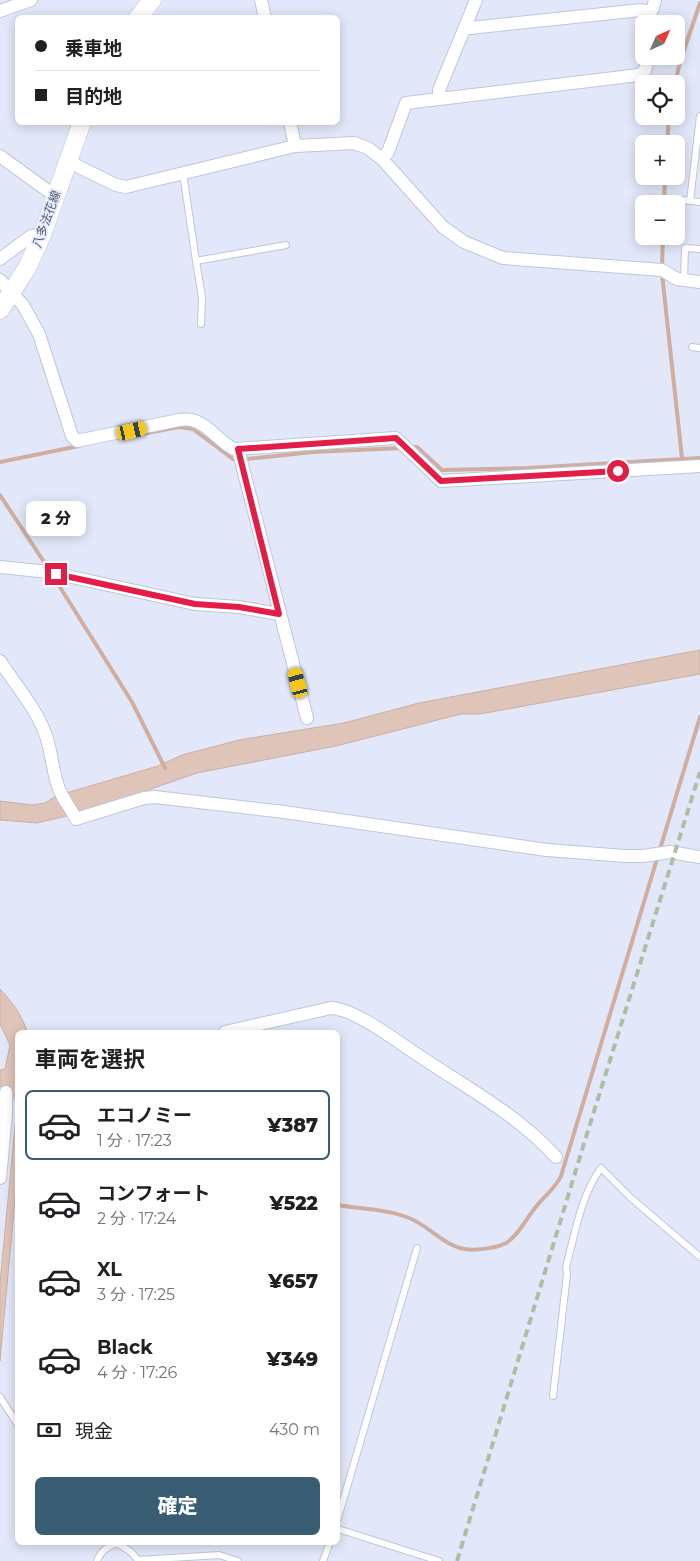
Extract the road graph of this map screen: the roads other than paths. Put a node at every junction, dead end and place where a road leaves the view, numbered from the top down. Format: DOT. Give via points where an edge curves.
graph roads {
  1 [pos="31,0"];
  2 [pos="152,0"];
  3 [pos="261,0"];
  4 [pos="476,0"];
  5 [pos="655,0"];
  6 [pos="0,11"];
  7 [pos="648,12"];
  8 [pos="140,15"];
  9 [pos="264,15"];
  10 [pos="650,15"];
  11 [pos="465,27"];
  12 [pos="646,65"];
  13 [pos="440,99"];
  14 [pos="700,116"];
  15 [pos="81,125"];
  16 [pos="291,125"];
  17 [pos="295,146"];
  18 [pos="0,156"];
  19 [pos="382,159"];
  20 [pos="67,162"];
  21 [pos="183,173"];
  22 [pos="55,196"];
  23 [pos="685,200"];
  24 [pos="690,201"];
  25 [pos="700,202"];
  26 [pos="42,235"];
  27 [pos="286,245"];
  28 [pos="700,249"];
  29 [pos="0,259"];
  30 [pos="196,260"];
  31 [pos="0,280"];
  32 [pos="684,280"];
  33 [pos="700,282"];
  34 [pos="11,294"];
  35 [pos="0,310"];
  36 [pos="201,324"];
  37 [pos="692,347"];
  38 [pos="700,348"];
  39 [pos="239,455"];
  40 [pos="700,466"];
  41 [pos="0,567"];
  42 [pos="279,614"];
  43 [pos="0,661"];
  44 [pos="307,718"];
  45 [pos="692,855"];
  46 [pos="234,1030"];
  47 [pos="8,1092"];
  48 [pos="556,1157"];
  49 [pos="0,1178"];
  50 [pos="417,1248"];
  51 [pos="700,1257"];
  52 [pos="0,1396"];
  53 [pos="553,1396"];
  54 [pos="15,1420"];
  55 [pos="340,1511"];
  56 [pos="340,1530"];
  57 [pos="112,1545"];
  58 [pos="120,1545"];
  59 [pos="329,1545"];
  60 [pos="98,1561"];
  61 [pos="238,1561"];
  62 [pos="324,1561"];
  63 [pos="438,1561"];
  1 -- 6 [label="street"];
  2 -- 8 [label="main road"];
  3 -- 9 [label="street"];
  4 -- 11 [label="street"];
  5 -- 7 [label="street"];
  7 -- 10 [label="street"];
  7 -- 11 [label="street" via="641,10"];
  11 -- 13 [label="street" via="440,90"];
  12 -- 13 [label="street" via="639,75"];
  13 -- 19 [label="street" via="406,103 388,152"];
  14 -- 24 [label="lane"];
  15 -- 20 [label="main road, 八多法花線"];
  16 -- 17 [label="street"];
  17 -- 19 [label="street" via="354,143 368,148"];
  17 -- 21 [label="street"];
  18 -- 22 [label="street"];
  19 -- 32 [label="street" via="443,227 485,252 503,258 662,270"];
  20 -- 21 [label="street" via="126,187"];
  20 -- 22 [label="main road, 八多法花線"];
  21 -- 30 [label="lane"];
  22 -- 26 [label="main road, 八多法花線"];
  23 -- 24 [label="lane"];
  24 -- 25 [label="lane"];
  26 -- 29 [label="street" via="31,236"];
  26 -- 34 [label="main road, 八多法花線"];
  27 -- 30 [label="lane"];
  28 -- 32 [label="lane" via="685,248"];
  30 -- 36 [label="lane" via="202,297"];
  31 -- 34 [label="street"];
  32 -- 33 [label="street"];
  34 -- 35 [label="main road, 八多法花線"];
  34 -- 39 [label="street" via="23,305 39,334 72,436 77,441 191,420 201,424"];
  37 -- 38 [label="lane"];
  39 -- 40 [label="street" via="396,438 441,481"];
  39 -- 42 [label="street"];
  41 -- 42 [label="street" via="49,572 195,604"];
  42 -- 44 [label="street"];
  43 -- 45 [label="street" via="44,731 61,793 76,819 155,797 547,850 624,856"];
  46 -- 48 [label="street" via="337,1008 384,1032 480,1095"];
  47 -- 49 [label="street"];
  50 -- 55 [label="lane"];
  51 -- 53 [label="lane" via="602,1168 594,1178 566,1267"];
  52 -- 54 [label="lane"];
  56 -- 63 [label="lane"];
  57 -- 60 [label="lane"];
  58 -- 61 [label="lane" via="138,1560 219,1555"];
  59 -- 62 [label="lane"];
}
